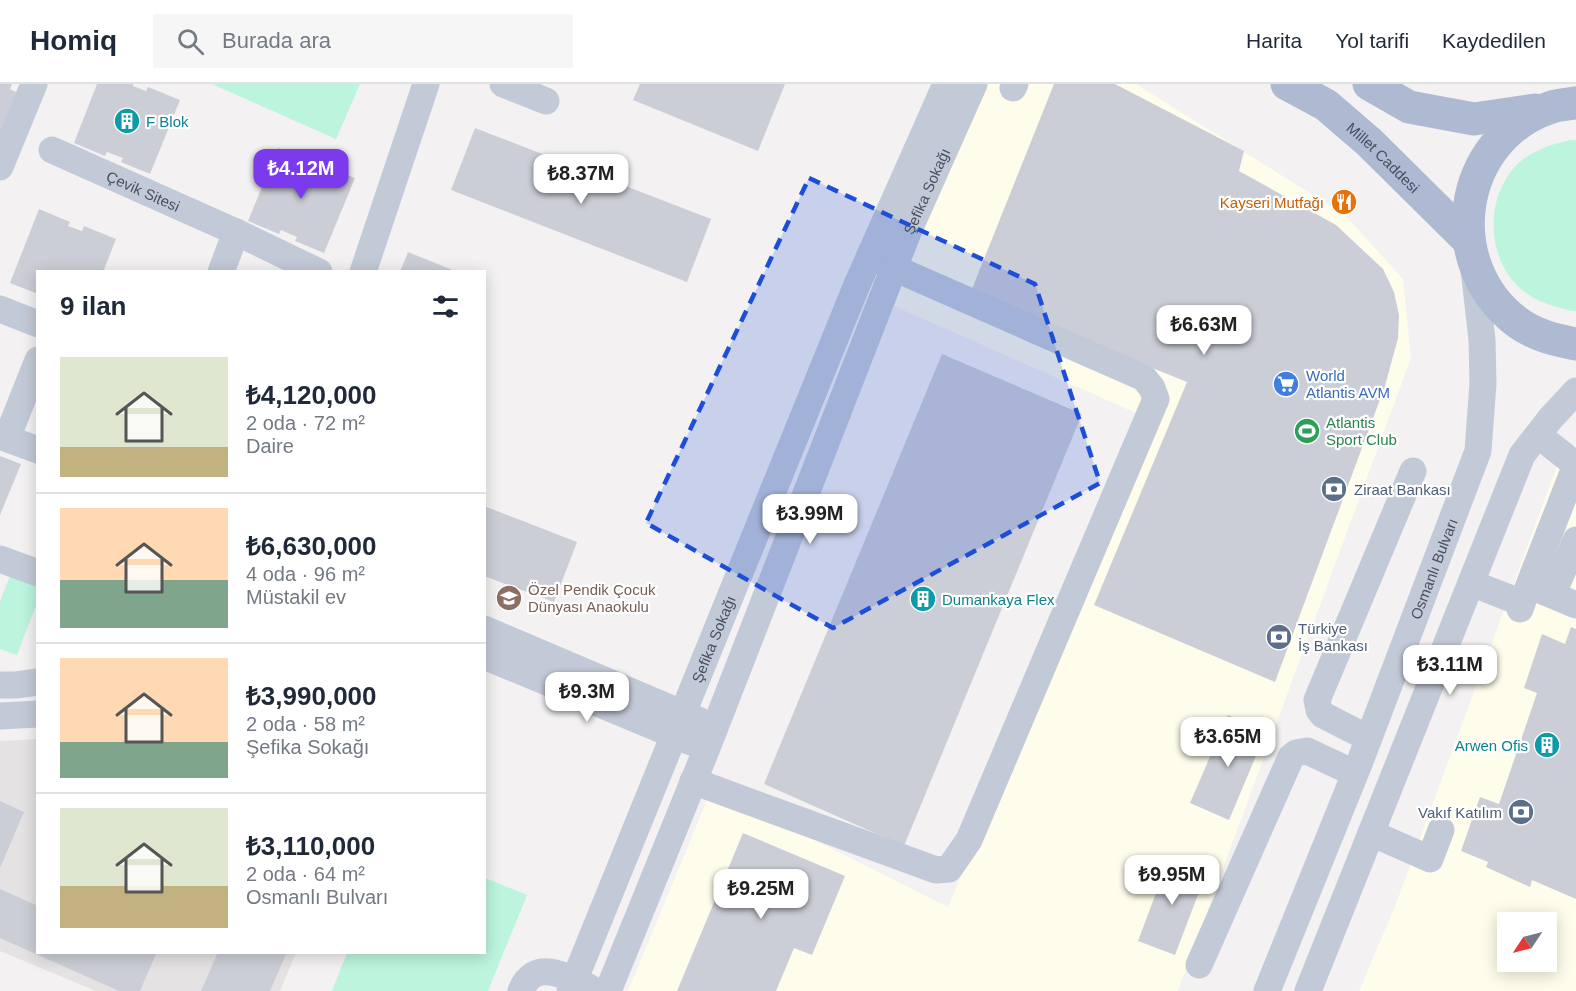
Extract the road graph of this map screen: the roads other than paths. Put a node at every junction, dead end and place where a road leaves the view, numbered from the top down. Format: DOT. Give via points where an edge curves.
graph roads {
  1 [pos="34,84"];
  2 [pos="426,84"];
  3 [pos="503,84"];
  4 [pos="946,84"];
  5 [pos="974,84"];
  6 [pos="1287,84"];
  7 [pos="1369,84"];
  8 [pos="546,101"];
  9 [pos="1563,105"];
  10 [pos="52,150"];
  11 [pos="0,167"];
  12 [pos="236,232"];
  13 [pos="1472,253"];
  14 [pos="870,255"];
  15 [pos="894,268"];
  16 [pos="222,270"];
  17 [pos="315,270"];
  18 [pos="364,270"];
  19 [pos="856,287"];
  20 [pos="882,298"];
  21 [pos="0,309"];
  22 [pos="36,323"];
  23 [pos="1576,344"];
  24 [pos="36,364"];
  25 [pos="1576,391"];
  26 [pos="1538,435"];
  27 [pos="3,437"];
  28 [pos="36,449"];
  29 [pos="1576,465"];
  30 [pos="1413,471"];
  31 [pos="1576,540"];
  32 [pos="0,559"];
  33 [pos="36,572"];
  34 [pos="1472,582"];
  35 [pos="1526,593"];
  36 [pos="1576,605"];
  37 [pos="486,630"];
  38 [pos="486,657"];
  39 [pos="36,682"];
  40 [pos="0,685"];
  41 [pos="36,714"];
  42 [pos="0,716"];
  43 [pos="679,724"];
  44 [pos="711,737"];
  45 [pos="1368,738"];
  46 [pos="1354,773"];
  47 [pos="693,781"];
  48 [pos="1441,830"];
  49 [pos="1371,833"];
  50 [pos="1199,965"];
  51 [pos="580,987"];
  52 [pos="521,991"];
  53 [pos="608,991"];
  54 [pos="1267,991"];
  55 [pos="1308,991"];
  1 -- 11 [label="street"];
  2 -- 18 [label="street"];
  3 -- 8 [label="street"];
  4 -- 14 [label="street, Şefika Sokağı"];
  5 -- 15 [label="street, Şefika Sokağı"];
  6 -- 13 [label="main road, Millet Caddesi" via="1326,105 1370,141"];
  7 -- 9 [label="main road" via="1409,107 1474,119"];
  9 -- 13 [label="main road" via="1515,126 1489,153 1472,188 1467,227"];
  10 -- 12 [label="street, Çevik Sitesi"];
  12 -- 16 [label="street"];
  12 -- 17 [label="street, Çevik Sitesi"];
  13 -- 23 [label="main road" via="1491,297 1517,322 1549,339"];
  13 -- 45 [label="street, Osmanlı Bulvarı" via="1482,340 1478,451"];
  14 -- 15 [label="street"];
  14 -- 19 [label="street, Şefika Sokağı"];
  15 -- 20 [label="street, Şefika Sokağı"];
  15 -- 47 [label="street" via="1144,378 1156,399 969,840 950,869 936,870"];
  19 -- 20 [label="street"];
  19 -- 43 [label="street, Şefika Sokağı"];
  20 -- 44 [label="street, Şefika Sokağı"];
  21 -- 22 [label="street"];
  24 -- 27 [label="street"];
  25 -- 26 [label="street"];
  26 -- 29 [label="street"];
  26 -- 34 [label="street" via="1522,455"];
  27 -- 28 [label="street"];
  29 -- 35 [label="street"];
  30 -- 45 [label="street" via="1317,700 1323,715"];
  31 -- 35 [label="street" via="1557,584"];
  32 -- 33 [label="street"];
  34 -- 35 [label="street"];
  34 -- 49 [label="street"];
  35 -- 36 [label="street"];
  37 -- 43 [label="street"];
  38 -- 43 [label="street"];
  39 -- 40 [label="street"];
  41 -- 42 [label="street"];
  43 -- 44 [label="street"];
  43 -- 51 [label="street, Şefika Sokağı"];
  44 -- 47 [label="street, Şefika Sokağı"];
  45 -- 46 [label="street, Osmanlı Bulvarı"];
  46 -- 50 [label="street" via="1307,751 1291,757"];
  46 -- 54 [label="street, Osmanlı Bulvarı"];
  47 -- 53 [label="street, Şefika Sokağı"];
  48 -- 49 [label="street" via="1430,859"];
  49 -- 55 [label="street"];
  51 -- 52 [label="street" via="546,970 533,975"];
}
